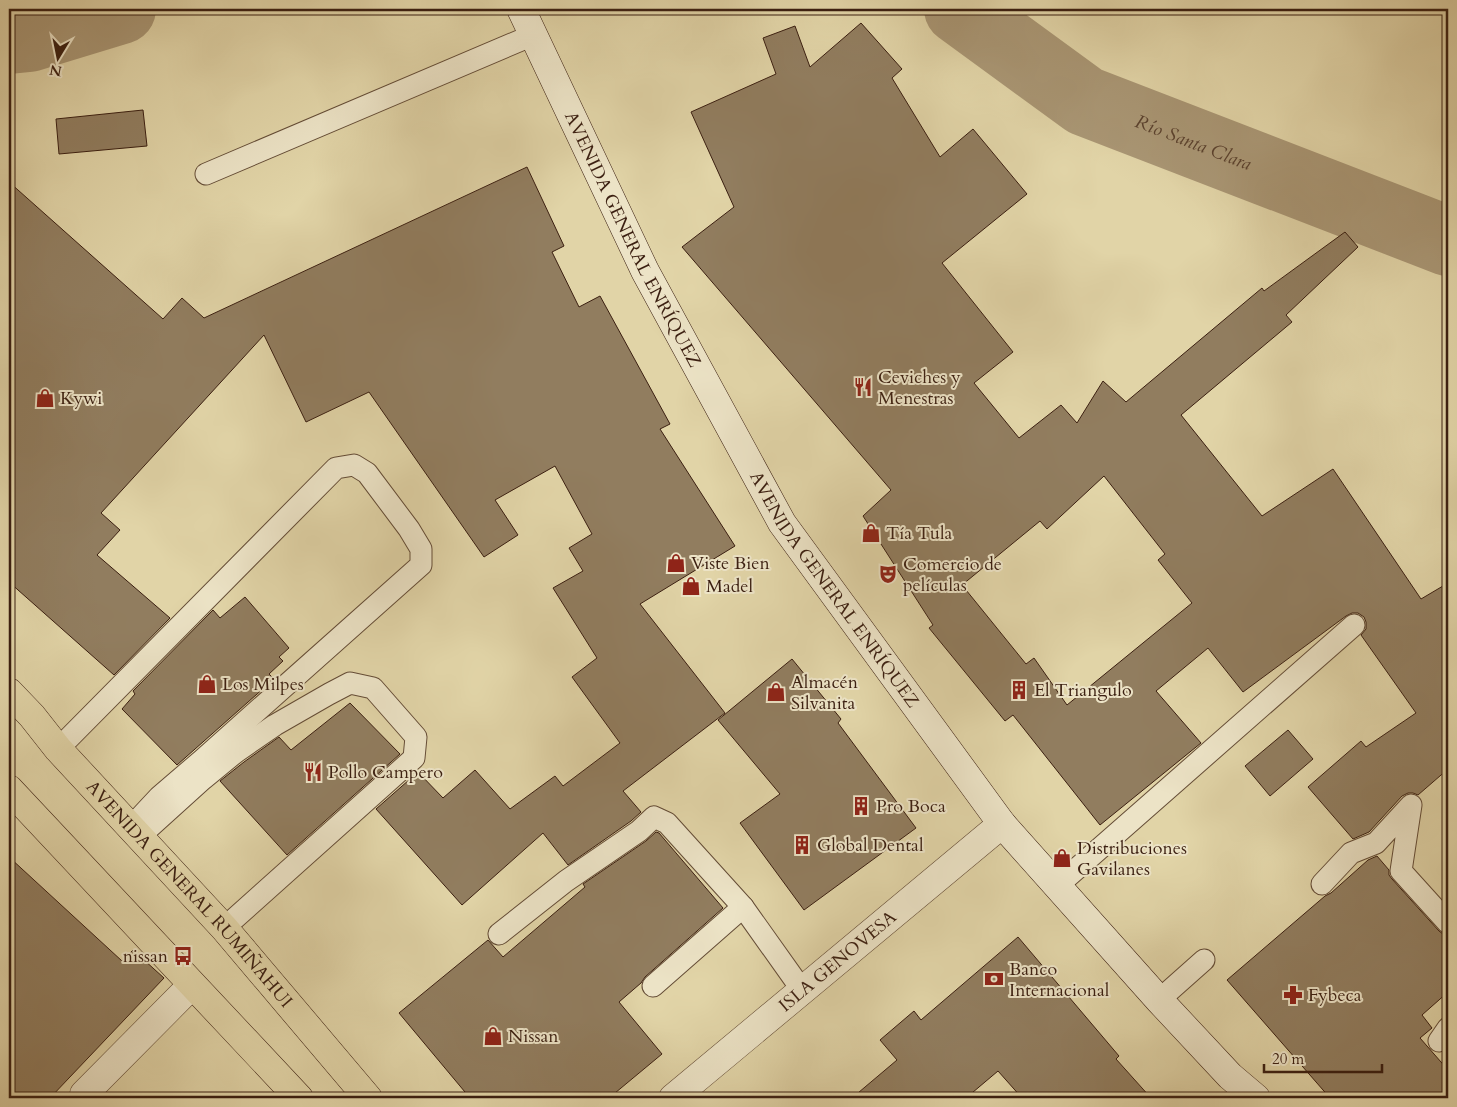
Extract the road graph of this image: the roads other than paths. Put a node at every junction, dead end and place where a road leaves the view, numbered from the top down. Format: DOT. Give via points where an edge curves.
graph roads {
  1 [pos="521,9"];
  2 [pos="533,35"];
  3 [pos="206,174"];
  4 [pos="1354,625"];
  5 [pos="9,692"];
  6 [pos="58,749"];
  7 [pos="9,789"];
  8 [pos="1002,824"];
  9 [pos="136,831"];
  10 [pos="1322,884"];
  11 [pos="1057,886"];
  12 [pos="743,907"];
  13 [pos="1448,923"];
  14 [pos="224,928"];
  15 [pos="499,934"];
  16 [pos="1204,960"];
  17 [pos="192,985"];
  18 [pos="652,986"];
  19 [pos="802,990"];
  20 [pos="1159,1000"];
  21 [pos="84,1094"];
  22 [pos="299,1098"];
  23 [pos="368,1098"];
  24 [pos="673,1098"];
  25 [pos="1256,1098"];
  1 -- 2 [label="main road, AVENIDA GENERAL ENRÍQUEZ"];
  2 -- 3 [label="lane"];
  2 -- 8 [label="main road, AVENIDA GENERAL ENRÍQUEZ" via="646,271 782,523"];
  4 -- 11 [label="lane"];
  5 -- 6 [label="highway, AVENIDA GENERAL RUMIÑAHUI"];
  6 -- 9 [label="highway, AVENIDA GENERAL RUMIÑAHUI"];
  6 -- 9 [label="lane" via="336,468 354,465 368,473 421,549 421,565 159,796"];
  7 -- 17 [label="highway"];
  8 -- 11 [label="main road, AVENIDA GENERAL ENRÍQUEZ"];
  8 -- 19 [label="main road, ISLA GENOVESA"];
  9 -- 14 [label="highway, AVENIDA GENERAL RUMIÑAHUI"];
  9 -- 14 [label="lane" via="236,752 274,726 350,683 372,688 416,736 414,758"];
  10 -- 13 [label="lane" via="1351,853 1376,843 1411,806 1401,871"];
  11 -- 20 [label="main road, AVENIDA GENERAL ENRÍQUEZ"];
  12 -- 15 [label="lane" via="667,823 654,817"];
  12 -- 18 [label="lane"];
  12 -- 19 [label="lane"];
  14 -- 23 [label="highway, AVENIDA GENERAL RUMIÑAHUI"];
  16 -- 20 [label="lane"];
  17 -- 21 [label="main road"];
  17 -- 22 [label="highway"];
  19 -- 24 [label="main road, ISLA GENOVESA"];
  20 -- 25 [label="main road, AVENIDA GENERAL ENRÍQUEZ" via="1230,1076"];
}
